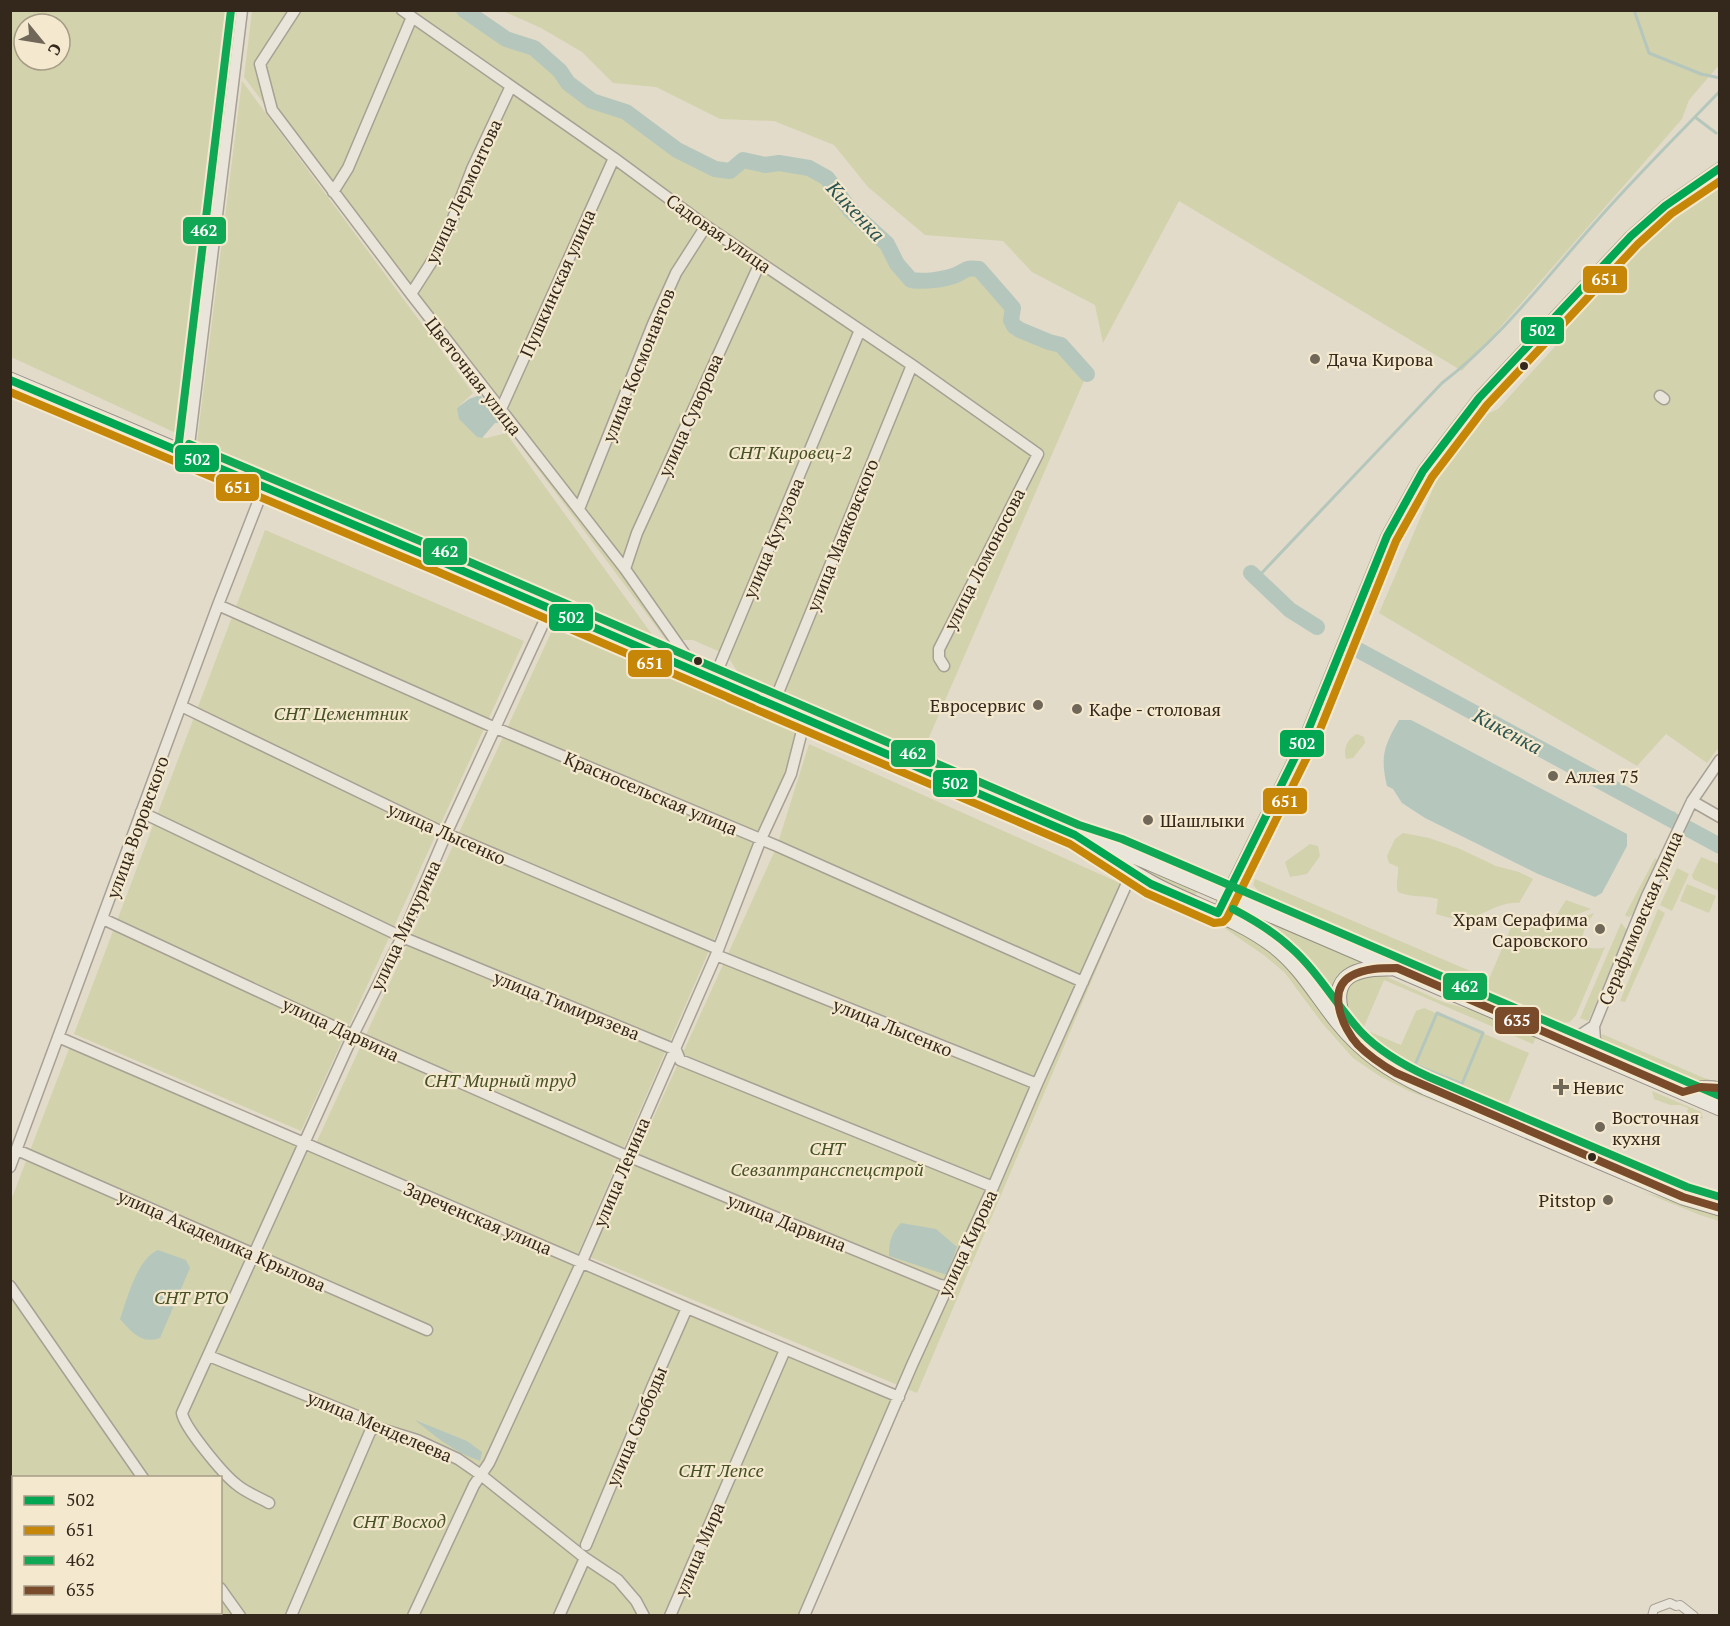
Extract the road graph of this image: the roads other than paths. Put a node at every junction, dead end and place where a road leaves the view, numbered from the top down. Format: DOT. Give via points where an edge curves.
graph roads {
  1 [pos="242,10"];
  2 [pos="294,10"];
  3 [pos="402,10"];
  4 [pos="412,17"];
  5 [pos="511,86"];
  6 [pos="614,158"];
  7 [pos="1719,168"];
  8 [pos="333,192"];
  9 [pos="706,226"];
  10 [pos="760,263"];
  11 [pos="411,294"];
  12 [pos="860,330"];
  13 [pos="912,365"];
  14 [pos="10,380"];
  15 [pos="501,409"];
  16 [pos="186,454"];
  17 [pos="1038,454"];
  18 [pos="264,487"];
  19 [pos="579,509"];
  20 [pos="626,569"];
  21 [pos="218,605"];
  22 [pos="550,609"];
  23 [pos="681,658"];
  24 [pos="944,666"];
  25 [pos="714,679"];
  26 [pos="773,705"];
  27 [pos="181,706"];
  28 [pos="805,719"];
  29 [pos="495,727"];
  30 [pos="1719,760"];
  31 [pos="1690,806"];
  32 [pos="141,812"];
  33 [pos="1719,817"];
  34 [pos="446,834"];
  35 [pos="1075,835"];
  36 [pos="761,839"];
  37 [pos="1132,872"];
  38 [pos="1226,896"];
  39 [pos="1218,913"];
  40 [pos="103,919"];
  41 [pos="402,936"];
  42 [pos="717,952"];
  43 [pos="1396,968"];
  44 [pos="1083,982"];
  45 [pos="1594,1026"];
  46 [pos="353,1035"];
  47 [pos="58,1037"];
  48 [pos="1352,1038"];
  49 [pos="1559,1038"];
  50 [pos="676,1050"];
  51 [pos="1612,1061"];
  52 [pos="1036,1084"];
  53 [pos="1719,1088"];
  54 [pos="1683,1092"];
  55 [pos="1719,1108"];
  56 [pos="304,1144"];
  57 [pos="17,1150"];
  58 [pos="627,1156"];
  59 [pos="10,1167"];
  60 [pos="993,1187"];
  61 [pos="1719,1208"];
  62 [pos="254,1254"];
  63 [pos="582,1263"];
  64 [pos="10,1286"];
  65 [pos="947,1286"];
  66 [pos="687,1308"];
  67 [pos="427,1330"];
  68 [pos="785,1350"];
  69 [pos="209,1356"];
  70 [pos="899,1397"];
  71 [pos="375,1427"];
  72 [pos="481,1475"];
  73 [pos="141,1476"];
  74 [pos="269,1503"];
  75 [pos="585,1545"];
  76 [pos="585,1558"];
  77 [pos="222,1591"];
  78 [pos="240,1616"];
  79 [pos="291,1616"];
  80 [pos="413,1616"];
  81 [pos="560,1616"];
  82 [pos="644,1616"];
  83 [pos="670,1616"];
  84 [pos="804,1616"];
  85 [pos="1652,1616"];
  86 [pos="1694,1616"];
  1 -- 16 [label="street"];
  2 -- 8 [label="street, Цветочная улица" via="260,64 272,110"];
  3 -- 4 [label="street, Садовая улица"];
  4 -- 5 [label="street, Садовая улица"];
  4 -- 8 [label="street" via="348,168"];
  5 -- 6 [label="street, Садовая улица"];
  5 -- 11 [label="street, улица Лермонтова" via="436,255"];
  6 -- 9 [label="street, Садовая улица"];
  6 -- 15 [label="street, Пушкинская улица"];
  7 -- 38 [label="street" via="1665,206 1631,237 1479,398 1423,471 1387,536 1307,733"];
  8 -- 11 [label="street, Цветочная улица"];
  9 -- 10 [label="street, Садовая улица"];
  9 -- 19 [label="street, улица Космонавтов" via="676,273"];
  10 -- 12 [label="street, Садовая улица"];
  10 -- 20 [label="street, улица Суворова" via="637,533"];
  11 -- 15 [label="street, Цветочная улица"];
  12 -- 13 [label="street, Садовая улица"];
  12 -- 25 [label="street, улица Кутузова"];
  13 -- 17 [label="street, Садовая улица"];
  13 -- 26 [label="street, улица Маяковского"];
  14 -- 16 [label="main road"];
  15 -- 19 [label="street, Цветочная улица"];
  16 -- 18 [label="main road"];
  17 -- 24 [label="street, улица Ломоносова" via="939,649"];
  18 -- 21 [label="street, улица Воровского"];
  18 -- 22 [label="main road"];
  19 -- 20 [label="street, Цветочная улица"];
  20 -- 23 [label="street, Цветочная улица"];
  21 -- 27 [label="street, улица Воровского"];
  21 -- 29 [label="street, Красносельская улица"];
  22 -- 23 [label="main road"];
  22 -- 29 [label="street, улица Мичурина"];
  23 -- 25 [label="main road"];
  25 -- 26 [label="main road"];
  26 -- 28 [label="main road"];
  27 -- 32 [label="street, улица Воровского"];
  27 -- 34 [label="street, улица Лысенко"];
  28 -- 35 [label="main road"];
  28 -- 36 [label="street, улица Ленина" via="790,774"];
  29 -- 34 [label="street, улица Мичурина"];
  29 -- 36 [label="street, Красносельская улица"];
  30 -- 31 [label="street, Серафимовская улица"];
  31 -- 33 [label="street"];
  31 -- 45 [label="street, Серафимовская улица"];
  32 -- 40 [label="street, улица Воровского"];
  32 -- 41 [label="street, улица Тимирязева"];
  34 -- 41 [label="street, улица Мичурина"];
  34 -- 42 [label="street, улица Лысенко"];
  35 -- 37 [label="main road"];
  35 -- 38 [label="main road" via="1118,849"];
  36 -- 42 [label="street, улица Ленина"];
  36 -- 44 [label="street, Красносельская улица"];
  37 -- 39 [label="main road"];
  37 -- 44 [label="street, улица Кирова"];
  38 -- 39 [label="street"];
  38 -- 43 [label="main road"];
  39 -- 48 [label="main road" via="1286,956"];
  40 -- 46 [label="street, улица Дарвина"];
  40 -- 47 [label="street, улица Воровского"];
  41 -- 46 [label="street, улица Мичурина"];
  41 -- 50 [label="street, улица Тимирязева"];
  42 -- 50 [label="street, улица Ленина"];
  42 -- 52 [label="street, улица Лысенко"];
  43 -- 48 [label="main road" via="1358,971 1340,985 1339,1010"];
  43 -- 49 [label="main road"];
  44 -- 52 [label="street, улица Кирова"];
  45 -- 49 [label="street, Серафимовская улица" via="1576,1038"];
  45 -- 51 [label="street, Серафимовская улица" via="1595,1040"];
  46 -- 56 [label="street, улица Мичурина"];
  46 -- 58 [label="street, улица Дарвина"];
  47 -- 56 [label="street, Зареченская улица"];
  47 -- 57 [label="street, улица Воровского"];
  48 -- 61 [label="main road" via="1402,1077 1683,1197"];
  49 -- 51 [label="main road"];
  50 -- 58 [label="street, улица Ленина"];
  50 -- 60 [label="street, улица Тимирязева" via="680,1060"];
  51 -- 54 [label="main road"];
  52 -- 60 [label="street, улица Кирова"];
  53 -- 54 [label="street" via="1709,1085"];
  54 -- 55 [label="main road"];
  56 -- 62 [label="street, улица Мичурина"];
  56 -- 63 [label="street, Зареченская улица"];
  57 -- 59 [label="street, улица Воровского"];
  57 -- 62 [label="street, улица Академика Крылова"];
  58 -- 63 [label="street, улица Ленина"];
  58 -- 65 [label="street, улица Дарвина"];
  60 -- 65 [label="street, улица Кирова"];
  62 -- 67 [label="street, улица Академика Крылова"];
  62 -- 69 [label="street, улица Мичурина"];
  63 -- 66 [label="street, Зареченская улица"];
  63 -- 72 [label="street, улица Ленина"];
  64 -- 73 [label="street"];
  65 -- 70 [label="street, улица Кирова"];
  66 -- 68 [label="street, Зареченская улица"];
  66 -- 75 [label="street, улица Свободы"];
  68 -- 70 [label="street, Зареченская улица"];
  68 -- 83 [label="street, улица Мира"];
  69 -- 71 [label="street, улица Менделеева" via="367,1420"];
  69 -- 74 [label="street, улица Мичурина" via="182,1413 183,1420 236,1485"];
  70 -- 84 [label="street, улица Кирова"];
  71 -- 72 [label="street, улица Менделеева" via="417,1440 458,1459"];
  71 -- 79 [label="street"];
  72 -- 76 [label="street, улица Менделеева"];
  72 -- 80 [label="street, улица Ленина"];
  76 -- 81 [label="street"];
  76 -- 82 [label="street, улица Менделеева" via="618,1580"];
  77 -- 78 [label="street"];
  85 -- 86 [label="street" via="1654,1609 1670,1603 1680,1605"];
}
